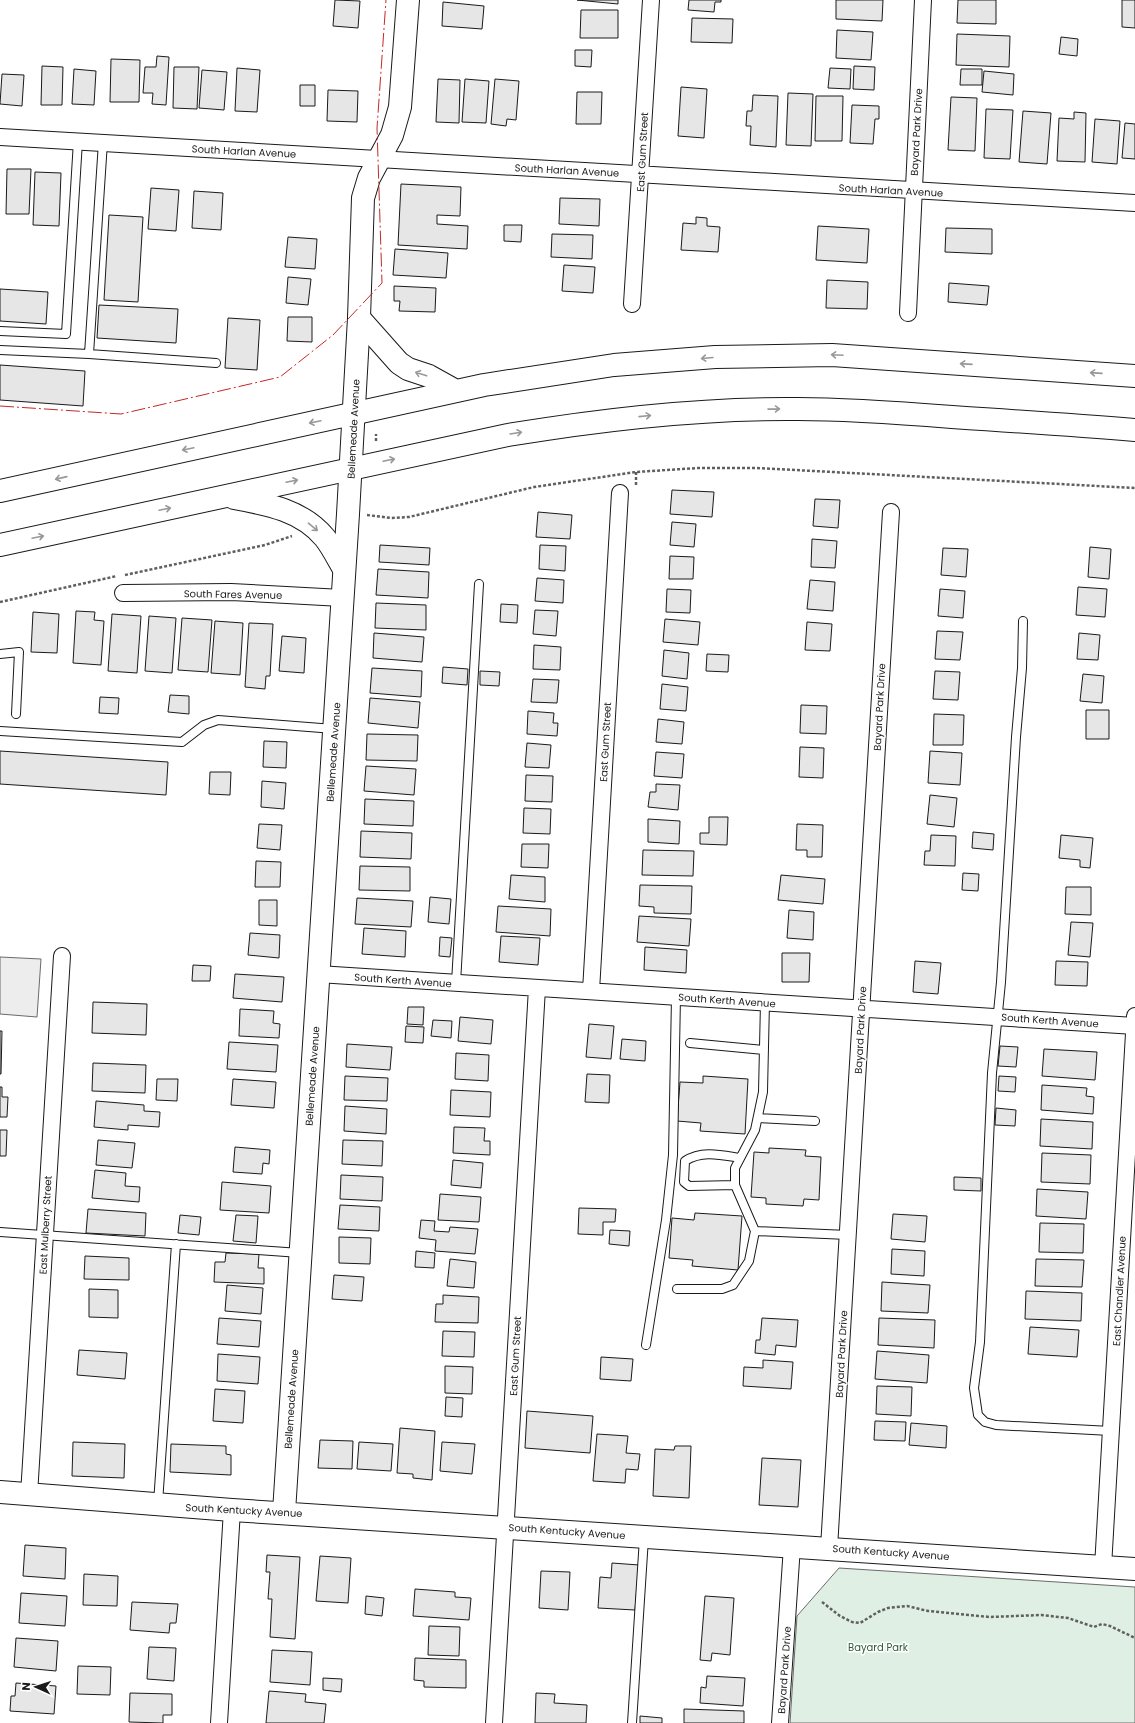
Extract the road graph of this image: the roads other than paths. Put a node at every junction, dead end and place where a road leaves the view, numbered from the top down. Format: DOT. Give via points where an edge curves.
graph roads {
  1 [pos="408,0"];
  2 [pos="651,0"];
  3 [pos="923,0"];
  4 [pos="0,136"];
  5 [pos="78,141"];
  6 [pos="103,142"];
  7 [pos="379,159"];
  8 [pos="641,174"];
  9 [pos="912,191"];
  10 [pos="1135,203"];
  11 [pos="632,304"];
  12 [pos="908,313"];
  13 [pos="359,318"];
  14 [pos="0,331"];
  15 [pos="0,350"];
  16 [pos="89,354"];
  17 [pos="216,363"];
  18 [pos="1135,376"];
  19 [pos="456,391"];
  20 [pos="353,414"];
  21 [pos="1135,430"];
  22 [pos="350,468"];
  23 [pos="0,491"];
  24 [pos="620,493"];
  25 [pos="225,496"];
  26 [pos="891,512"];
  27 [pos="0,545"];
  28 [pos="344,569"];
  29 [pos="479,584"];
  30 [pos="123,593"];
  31 [pos="342,598"];
  32 [pos="1023,621"];
  33 [pos="0,654"];
  34 [pos="16,714"];
  35 [pos="334,729"];
  36 [pos="0,732"];
  37 [pos="62,956"];
  38 [pos="318,974"];
  39 [pos="456,983"];
  40 [pos="537,988"];
  41 [pos="591,991"];
  42 [pos="676,997"];
  43 [pos="764,1002"];
  44 [pos="862,1008"];
  45 [pos="998,1017"];
  46 [pos="1135,1022"];
  47 [pos="690,1043"];
  48 [pos="764,1050"];
  49 [pos="758,1118"];
  50 [pos="815,1122"];
  51 [pos="740,1158"];
  52 [pos="735,1184"];
  53 [pos="755,1231"];
  54 [pos="0,1232"];
  55 [pos="45,1235"];
  56 [pos="848,1235"];
  57 [pos="176,1244"];
  58 [pos="301,1253"];
  59 [pos="677,1289"];
  60 [pos="646,1345"];
  61 [pos="1111,1431"];
  62 [pos="0,1492"];
  63 [pos="29,1494"];
  64 [pos="158,1504"];
  65 [pos="232,1510"];
  66 [pos="284,1512"];
  67 [pos="506,1527"];
  68 [pos="644,1536"];
  69 [pos="792,1546"];
  70 [pos="829,1548"];
  71 [pos="1103,1567"];
  72 [pos="1135,1569"];
  73 [pos="219,1723"];
  74 [pos="494,1723"];
  75 [pos="632,1723"];
  76 [pos="780,1723"];
  1 -- 7 [label="main road, Bellemeade Avenue" via="400,107 392,135"];
  2 -- 8 [label="street, East Gum Street"];
  3 -- 9 [label="street, Bayard Park Drive"];
  4 -- 5 [label="street, South Harlan Avenue"];
  5 -- 6 [label="street, South Harlan Avenue"];
  5 -- 14 [label="lane" via="66,334"];
  6 -- 7 [label="street, South Harlan Avenue"];
  6 -- 16 [label="lane"];
  7 -- 8 [label="street, South Harlan Avenue"];
  7 -- 13 [label="main road, Bellemeade Avenue" via="369,178 364,198"];
  8 -- 9 [label="street, South Harlan Avenue"];
  8 -- 11 [label="street, East Gum Street"];
  9 -- 10 [label="street, South Harlan Avenue"];
  9 -- 12 [label="street, Bayard Park Drive"];
  19 -- 13 [label="main road, one-way" via="399,363"];
  13 -- 20 [label="main road, Bellemeade Avenue"];
  15 -- 16 [label="lane"];
  16 -- 17 [label="lane"];
  18 -- 19 [label="main road, one-way" via="832,355 797,355 716,357 614,365"];
  19 -- 20 [label="main road"];
  20 -- 22 [label="main road, Bellemeade Avenue"];
  20 -- 23 [label="main road, one-way"];
  22 -- 21 [label="main road, one-way" via="553,427 728,410 866,410"];
  25 -- 22 [label="main road, one-way"];
  22 -- 28 [label="main road, Bellemeade Avenue"];
  24 -- 41 [label="street, East Gum Street"];
  27 -- 25 [label="main road, one-way"];
  25 -- 28 [label="main road, one-way" via="278,507 298,515 322,535"];
  26 -- 44 [label="street, Bayard Park Drive"];
  28 -- 31 [label="main road, Bellemeade Avenue"];
  29 -- 39 [label="lane"];
  30 -- 31 [label="street, South Fares Avenue" via="231,592"];
  31 -- 35 [label="main road, Bellemeade Avenue"];
  32 -- 45 [label="lane"];
  33 -- 34 [label="lane" via="19,652"];
  35 -- 36 [label="lane" via="218,720 204,725 182,742"];
  35 -- 38 [label="main road, Bellemeade Avenue"];
  37 -- 55 [label="street, East Mulberry Street"];
  38 -- 39 [label="street, South Kerth Avenue"];
  38 -- 58 [label="main road, Bellemeade Avenue"];
  39 -- 40 [label="street, South Kerth Avenue"];
  40 -- 41 [label="street, South Kerth Avenue"];
  40 -- 67 [label="street, East Gum Street"];
  41 -- 42 [label="street, South Kerth Avenue"];
  42 -- 43 [label="street, South Kerth Avenue"];
  42 -- 60 [label="lane" via="673,1155 666,1220"];
  43 -- 44 [label="street, South Kerth Avenue"];
  43 -- 48 [label="lane"];
  44 -- 45 [label="street, South Kerth Avenue"];
  44 -- 56 [label="street, Bayard Park Drive"];
  45 -- 46 [label="street, South Kerth Avenue"];
  45 -- 61 [label="lane" via="992,1073 980,1342 974,1388 978,1414 985,1422 996,1424"];
  46 -- 61 [label="street, East Chandler Avenue"];
  47 -- 48 [label="lane"];
  48 -- 49 [label="lane" via="763,1092"];
  49 -- 50 [label="lane"];
  49 -- 51 [label="lane" via="755,1130"];
  51 -- 52 [label="lane" via="735,1168"];
  51 -- 52 [label="lane" via="709,1154 693,1156 685,1161 684,1182 690,1186"];
  52 -- 53 [label="lane"];
  53 -- 56 [label="lane"];
  53 -- 59 [label="lane" via="749,1261 733,1285 722,1290"];
  54 -- 55 [label="lane"];
  55 -- 57 [label="lane"];
  55 -- 63 [label="street, East Mulberry Street"];
  56 -- 70 [label="street, Bayard Park Drive"];
  57 -- 58 [label="lane"];
  57 -- 64 [label="lane"];
  58 -- 66 [label="main road, Bellemeade Avenue"];
  61 -- 71 [label="street, East Chandler Avenue"];
  62 -- 63 [label="main road, South Kentucky Avenue"];
  63 -- 64 [label="main road, South Kentucky Avenue"];
  64 -- 65 [label="main road, South Kentucky Avenue"];
  65 -- 66 [label="main road, South Kentucky Avenue"];
  65 -- 73 [label="street"];
  66 -- 67 [label="main road, South Kentucky Avenue"];
  67 -- 68 [label="main road, South Kentucky Avenue"];
  67 -- 74 [label="street, East Gum Street"];
  68 -- 69 [label="main road, South Kentucky Avenue"];
  68 -- 75 [label="lane"];
  69 -- 70 [label="main road, South Kentucky Avenue"];
  69 -- 76 [label="street, Bayard Park Drive"];
  70 -- 71 [label="main road, South Kentucky Avenue"];
  71 -- 72 [label="main road, South Kentucky Avenue"];
}
